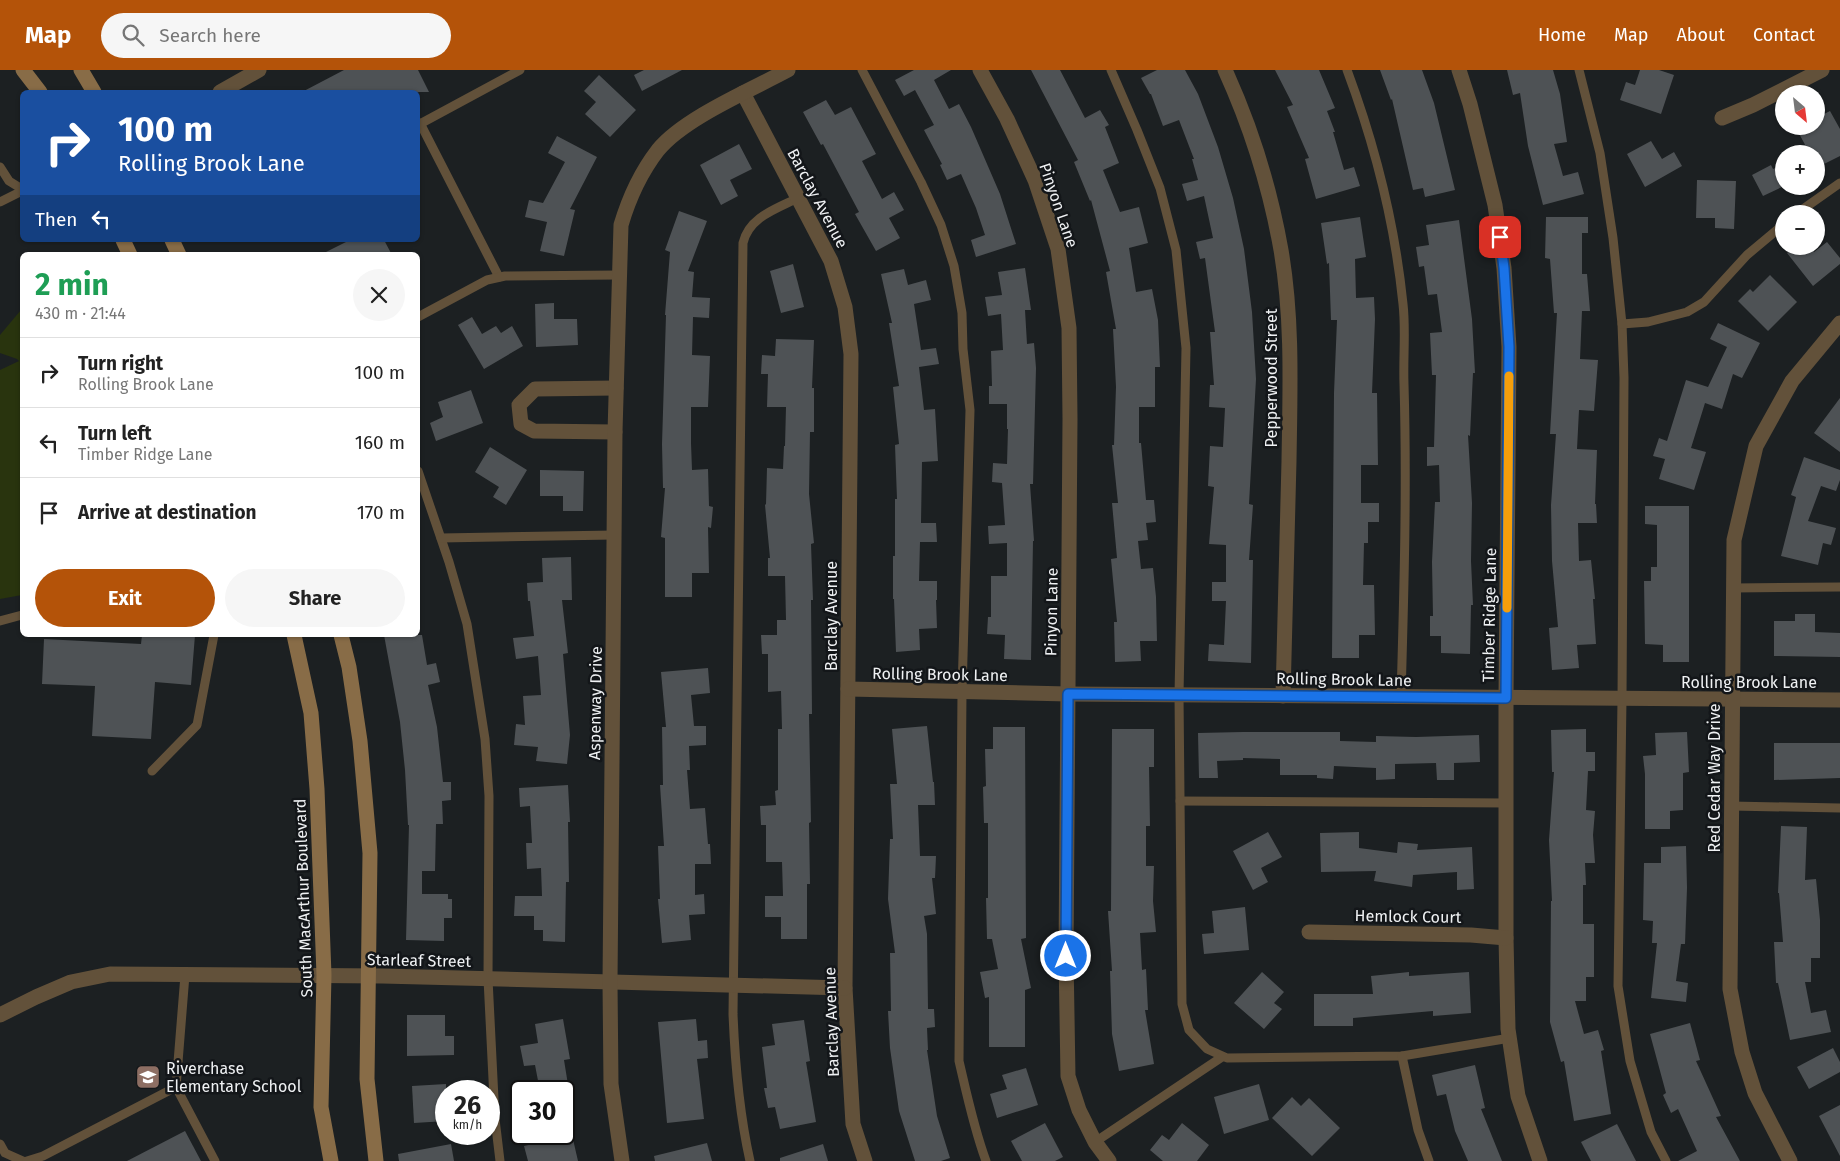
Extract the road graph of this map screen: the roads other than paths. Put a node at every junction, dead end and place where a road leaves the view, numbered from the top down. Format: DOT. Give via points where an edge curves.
graph roads {
  1 [pos="22,70"];
  2 [pos="81,70"];
  3 [pos="259,70"];
  4 [pos="520,70"];
  5 [pos="788,70"];
  6 [pos="862,70"];
  7 [pos="980,70"];
  8 [pos="1111,70"];
  9 [pos="1224,70"];
  10 [pos="1347,70"];
  11 [pos="1459,70"];
  12 [pos="1579,70"];
  13 [pos="1822,70"];
  14 [pos="38,90"];
  15 [pos="93,90"];
  16 [pos="224,90"];
  17 [pos="743,94"];
  18 [pos="1722,118"];
  19 [pos="420,123"];
  20 [pos="420,126"];
  21 [pos="0,166"];
  22 [pos="1840,183"];
  23 [pos="20,188"];
  24 [pos="20,191"];
  25 [pos="798,198"];
  26 [pos="0,202"];
  27 [pos="1809,205"];
  28 [pos="1775,232"];
  29 [pos="618,275"];
  30 [pos="499,277"];
  31 [pos="420,316"];
  32 [pos="1622,324"];
  33 [pos="1840,324"];
  34 [pos="616,388"];
  35 [pos="615,432"];
  36 [pos="420,476"];
  37 [pos="614,534"];
  38 [pos="442,538"];
  39 [pos="1840,586"];
  40 [pos="1733,588"];
  41 [pos="20,616"];
  42 [pos="0,621"];
  43 [pos="214,637"];
  44 [pos="294,637"];
  45 [pos="342,637"];
  46 [pos="848,689"];
  47 [pos="962,692"];
  48 [pos="1068,694"];
  49 [pos="1179,695"];
  50 [pos="1283,696"];
  51 [pos="1401,697"];
  52 [pos="1506,698"];
  53 [pos="1622,699"];
  54 [pos="1732,700"];
  55 [pos="1840,700"];
  56 [pos="152,772"];
  57 [pos="1180,801"];
  58 [pos="1506,803"];
  59 [pos="1732,806"];
  60 [pos="1840,808"];
  61 [pos="1310,932"];
  62 [pos="1506,938"];
  63 [pos="185,975"];
  64 [pos="324,975"];
  65 [pos="369,976"];
  66 [pos="488,979"];
  67 [pos="610,982"];
  68 [pos="734,985"];
  69 [pos="846,988"];
  70 [pos="0,1015"];
  71 [pos="1510,1038"];
  72 [pos="1402,1056"];
  73 [pos="1222,1057"];
  74 [pos="176,1087"];
  75 [pos="1095,1142"];
  76 [pos="0,1144"];
  77 [pos="25,1161"];
  78 [pos="215,1161"];
  79 [pos="331,1161"];
  80 [pos="376,1161"];
  81 [pos="500,1161"];
  82 [pos="622,1161"];
  83 [pos="750,1161"];
  84 [pos="865,1161"];
  85 [pos="986,1161"];
  86 [pos="1109,1161"];
  87 [pos="1429,1161"];
  88 [pos="1540,1161"];
  89 [pos="1666,1161"];
  90 [pos="1790,1161"];
  1 -- 14 [label="main road"];
  2 -- 15 [label="main road"];
  3 -- 16 [label="street"];
  4 -- 19 [label="lane"];
  5 -- 17 [label="street, Aspenway Drive"];
  6 -- 47 [label="lane" via="941,225 954,266 962,313 970,410"];
  7 -- 48 [label="street, Pinyon Lane" via="1035,180 1058,249 1069,328"];
  8 -- 49 [label="lane" via="1160,188 1176,250 1186,348"];
  9 -- 50 [label="street, Pepperwood Street" via="1240,102 1271,198 1288,306 1290,381"];
  10 -- 51 [label="lane" via="1362,110 1378,172 1394,240 1403,306 1406,533"];
  11 -- 52 [label="street, Timber Ridge Lane" via="1495,205 1504,268 1509,347"];
  12 -- 32 [label="lane" via="1600,152"];
  13 -- 18 [label="street"];
  17 -- 25 [label="street, Barclay Avenue"];
  17 -- 29 [label="street, Aspenway Drive" via="691,121 659,149 629,198 621,225"];
  20 -- 30 [label="lane"];
  21 -- 23 [label="lane" via="9,180"];
  22 -- 27 [label="lane"];
  24 -- 26 [label="lane"];
  25 -- 46 [label="street, Barclay Avenue" via="831,261 845,307 851,354"];
  25 -- 68 [label="lane" via="752,224 743,243"];
  28 -- 32 [label="lane" via="1704,302 1688,312 1648,322"];
  29 -- 30 [label="lane"];
  29 -- 34 [label="street, Aspenway Drive"];
  30 -- 31 [label="lane" via="487,280"];
  32 -- 53 [label="lane"];
  33 -- 40 [label="street, Red Cedar Way Drive" via="1792,381 1756,446 1734,540"];
  34 -- 35 [label="street, Aspenway Drive"];
  34 -- 35 [label="street" via="535,389 519,405 521,424 534,431"];
  35 -- 37 [label="street, Aspenway Drive"];
  36 -- 38 [label="lane"];
  37 -- 38 [label="lane"];
  37 -- 67 [label="street, Aspenway Drive"];
  38 -- 66 [label="lane" via="467,624 485,739 489,796"];
  39 -- 40 [label="lane"];
  40 -- 54 [label="street, Red Cedar Way Drive"];
  41 -- 42 [label="lane"];
  43 -- 56 [label="lane" via="197,725"];
  44 -- 64 [label="main road, South MacArthur Boulevard" via="312,713"];
  45 -- 65 [label="main road" via="360,741 370,853"];
  46 -- 47 [label="street, Rolling Brook Lane"];
  46 -- 69 [label="street, Barclay Avenue"];
  47 -- 48 [label="street, Rolling Brook Lane"];
  47 -- 85 [label="lane" via="960,1061 970,1111"];
  48 -- 49 [label="street, Rolling Brook Lane"];
  48 -- 75 [label="street, Pinyon Lane" via="1068,1076 1079,1110"];
  49 -- 50 [label="street, Rolling Brook Lane"];
  49 -- 57 [label="lane"];
  50 -- 51 [label="street, Rolling Brook Lane"];
  51 -- 52 [label="street, Rolling Brook Lane"];
  52 -- 53 [label="street, Rolling Brook Lane"];
  52 -- 58 [label="street, Timber Ridge Lane"];
  53 -- 54 [label="street, Rolling Brook Lane"];
  53 -- 89 [label="lane" via="1618,986 1630,1061 1651,1132"];
  54 -- 55 [label="street, Rolling Brook Lane"];
  54 -- 59 [label="street, Red Cedar Way Drive"];
  57 -- 58 [label="lane"];
  57 -- 73 [label="lane" via="1182,1004 1189,1030 1207,1048"];
  58 -- 62 [label="street, Timber Ridge Lane"];
  59 -- 60 [label="lane"];
  59 -- 90 [label="street, Red Cedar Way Drive" via="1730,989 1742,1052 1755,1094"];
  61 -- 62 [label="street, Hemlock Court"];
  62 -- 71 [label="street, Timber Ridge Lane"];
  63 -- 64 [label="street, Starleaf Street"];
  63 -- 70 [label="street, Starleaf Street" via="110,974 72,982"];
  63 -- 74 [label="lane"];
  64 -- 65 [label="street, Starleaf Street"];
  64 -- 79 [label="main road, South MacArthur Boulevard" via="321,1107"];
  65 -- 66 [label="street, Starleaf Street"];
  65 -- 80 [label="main road" via="367,1079"];
  66 -- 67 [label="street, Starleaf Street"];
  66 -- 81 [label="lane"];
  67 -- 68 [label="street, Starleaf Street"];
  67 -- 82 [label="street, Aspenway Drive" via="611,1084"];
  68 -- 69 [label="street, Starleaf Street"];
  68 -- 83 [label="lane" via="735,1066"];
  69 -- 84 [label="street, Barclay Avenue" via="853,1124"];
  71 -- 72 [label="lane"];
  71 -- 88 [label="street, Timber Ridge Lane" via="1518,1096"];
  72 -- 73 [label="lane"];
  72 -- 87 [label="lane" via="1418,1130"];
  73 -- 75 [label="lane"];
  74 -- 77 [label="lane" via="44,1156"];
  74 -- 78 [label="lane"];
  75 -- 86 [label="street, Pinyon Lane"];
  76 -- 77 [label="lane" via="4,1153"];
}
